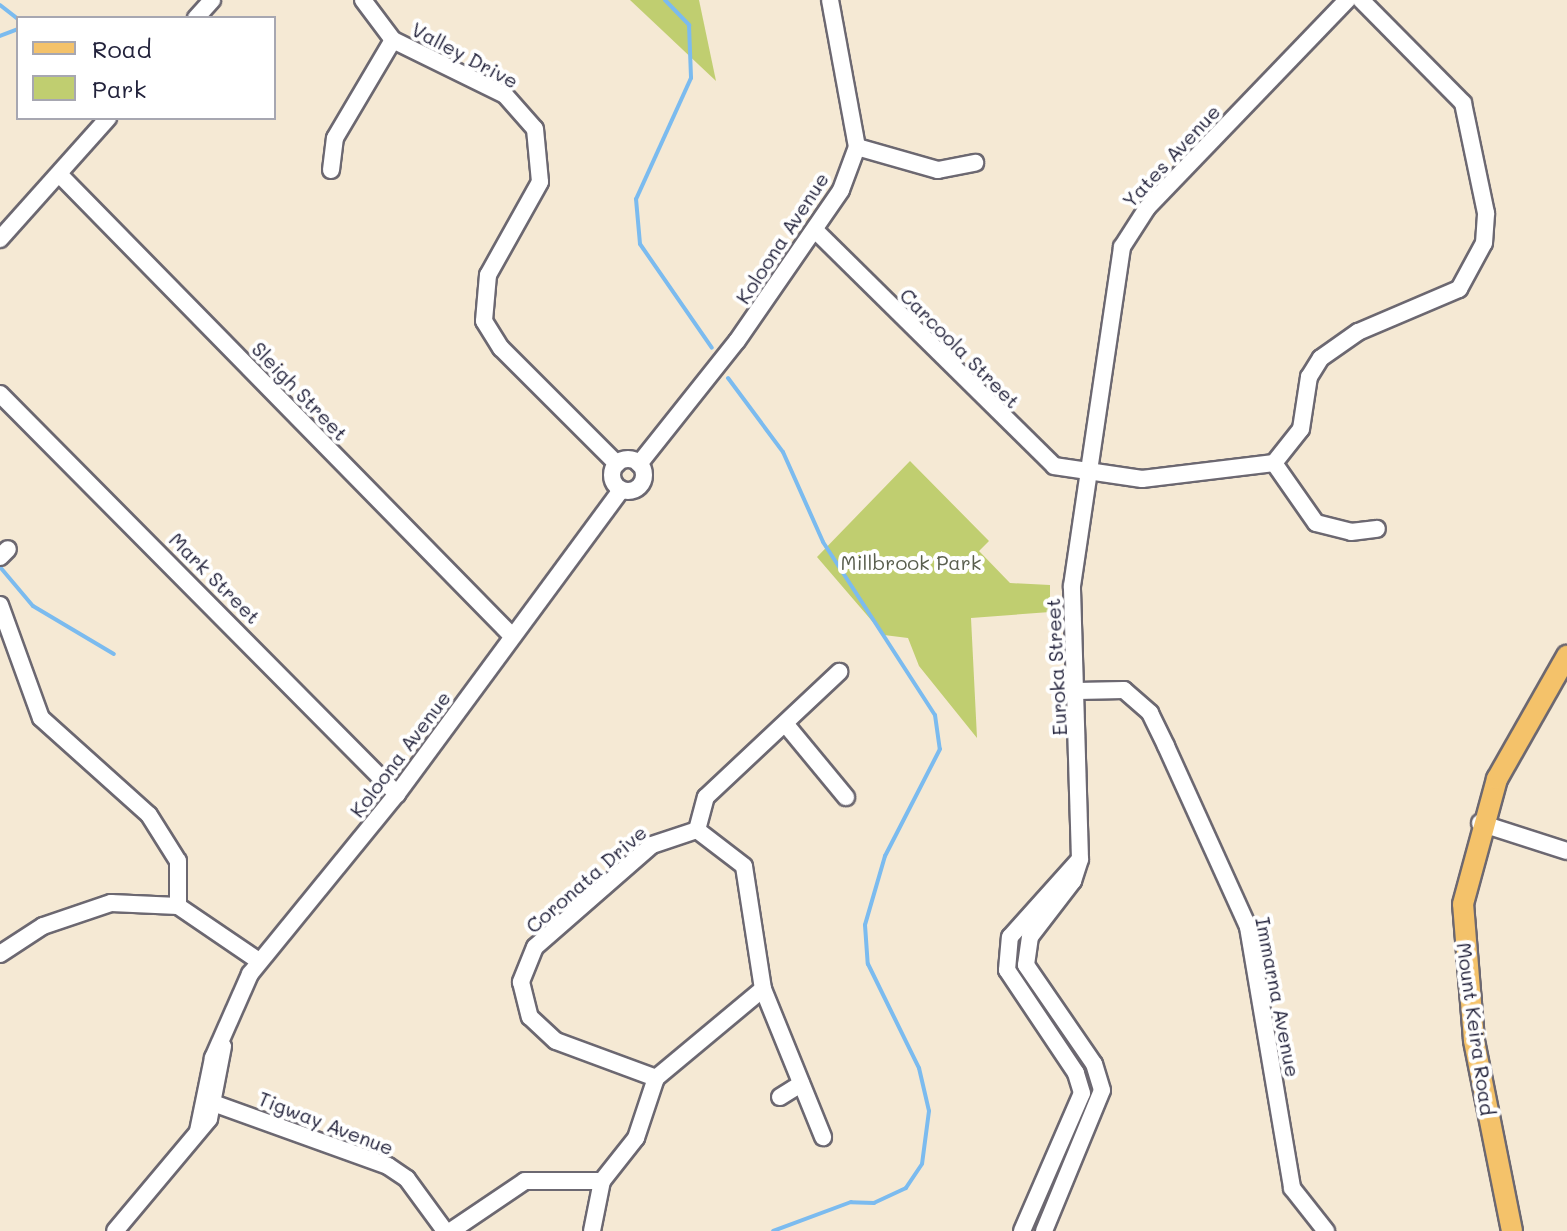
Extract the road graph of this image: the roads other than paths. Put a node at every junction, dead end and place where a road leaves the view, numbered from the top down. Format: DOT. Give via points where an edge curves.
graph roads {
  1 [pos="212,0"];
  2 [pos="363,0"];
  3 [pos="830,0"];
  4 [pos="1347,0"];
  5 [pos="1361,0"];
  6 [pos="198,16"];
  7 [pos="393,40"];
  8 [pos="106,120"];
  9 [pos="857,147"];
  10 [pos="975,163"];
  11 [pos="331,170"];
  12 [pos="59,174"];
  13 [pos="816,231"];
  14 [pos="0,239"];
  15 [pos="0,394"];
  16 [pos="1274,463"];
  17 [pos="617,464"];
  18 [pos="639,464"];
  19 [pos="1089,474"];
  20 [pos="621,490"];
  21 [pos="1377,529"];
  22 [pos="0,605"];
  23 [pos="512,636"];
  24 [pos="1567,656"];
  25 [pos="839,672"];
  26 [pos="1077,691"];
  27 [pos="788,727"];
  28 [pos="397,794"];
  29 [pos="846,797"];
  30 [pos="1480,823"];
  31 [pos="697,830"];
  32 [pos="1567,851"];
  33 [pos="1080,859"];
  34 [pos="178,906"];
  35 [pos="0,954"];
  36 [pos="259,961"];
  37 [pos="763,989"];
  38 [pos="223,1046"];
  39 [pos="656,1078"];
  40 [pos="801,1084"];
  41 [pos="780,1097"];
  42 [pos="213,1103"];
  43 [pos="198,1131"];
  44 [pos="823,1137"];
  45 [pos="602,1181"];
  46 [pos="115,1231"];
  47 [pos="448,1231"];
  48 [pos="592,1231"];
  49 [pos="1022,1231"];
  50 [pos="1044,1231"];
  51 [pos="1326,1231"];
  52 [pos="1512,1231"];
  1 -- 6 [label="street"];
  2 -- 7 [label="street, Valley Drive"];
  3 -- 9 [label="street"];
  4 -- 19 [label="street, Yates Avenue" via="1130,230"];
  5 -- 16 [label="street" via="1463,103 1486,213 1484,243 1459,289 1358,332 1321,358 1309,377 1301,429"];
  7 -- 11 [label="street" via="335,138"];
  7 -- 17 [label="street, Valley Drive" via="505,95 535,129 540,182 488,275 484,321 501,348"];
  8 -- 12 [label="street"];
  9 -- 10 [label="street" via="938,170"];
  9 -- 13 [label="street, Koloona Avenue"];
  12 -- 14 [label="street"];
  12 -- 23 [label="street, Sleigh Street"];
  13 -- 18 [label="street, Koloona Avenue"];
  13 -- 19 [label="street, Carcoola Street" via="1028,446 1054,466"];
  15 -- 28 [label="street, Mark Street"];
  16 -- 19 [label="street, Carcoola Street" via="1142,479"];
  16 -- 21 [label="street" via="1316,523 1351,532"];
  17 -- 18 [label="street"];
  17 -- 20 [label="street" via="612,478"];
  18 -- 20 [label="street, Koloona Avenue" via="642,484"];
  19 -- 26 [label="street, Euroka Street" via="1072,586"];
  20 -- 23 [label="street, Koloona Avenue"];
  22 -- 34 [label="street" via="41,718 149,815 178,861"];
  23 -- 28 [label="street, Koloona Avenue"];
  24 -- 30 [label="main road, Mount Keira Road" via="1516,741"];
  25 -- 27 [label="street"];
  26 -- 33 [label="street, Euroka Street"];
  26 -- 51 [label="street, Immarna Avenue" via="1124,690 1150,713 1166,746 1248,927 1292,1188"];
  27 -- 29 [label="street"];
  27 -- 31 [label="street" via="706,797"];
  28 -- 36 [label="street, Koloona Avenue"];
  30 -- 32 [label="street"];
  30 -- 52 [label="main road, Mount Keira Road" via="1462,944"];
  31 -- 37 [label="street" via="744,866"];
  31 -- 39 [label="street, Coronata Drive" via="652,845 535,947 521,982 530,1017 556,1041"];
  33 -- 49 [label="street" via="1010,937 1007,970 1076,1073 1082,1093"];
  33 -- 50 [label="street, Euroka Street" via="1073,881 1030,937 1026,965 1094,1064 1102,1090"];
  34 -- 35 [label="street" via="111,903 43,926"];
  34 -- 36 [label="street"];
  36 -- 38 [label="street, Koloona Avenue" via="241,987"];
  37 -- 39 [label="street"];
  37 -- 40 [label="street"];
  38 -- 42 [label="street, Koloona Avenue"];
  38 -- 43 [label="street, Koloona Avenue" via="213,1058"];
  39 -- 45 [label="street" via="636,1138"];
  40 -- 41 [label="street"];
  40 -- 44 [label="street"];
  42 -- 43 [label="street, Koloona Avenue"];
  42 -- 47 [label="street, Tigway Avenue" via="388,1166 407,1179"];
  43 -- 46 [label="street, Koloona Avenue"];
  45 -- 47 [label="street" via="525,1181"];
  45 -- 48 [label="street"];
}
